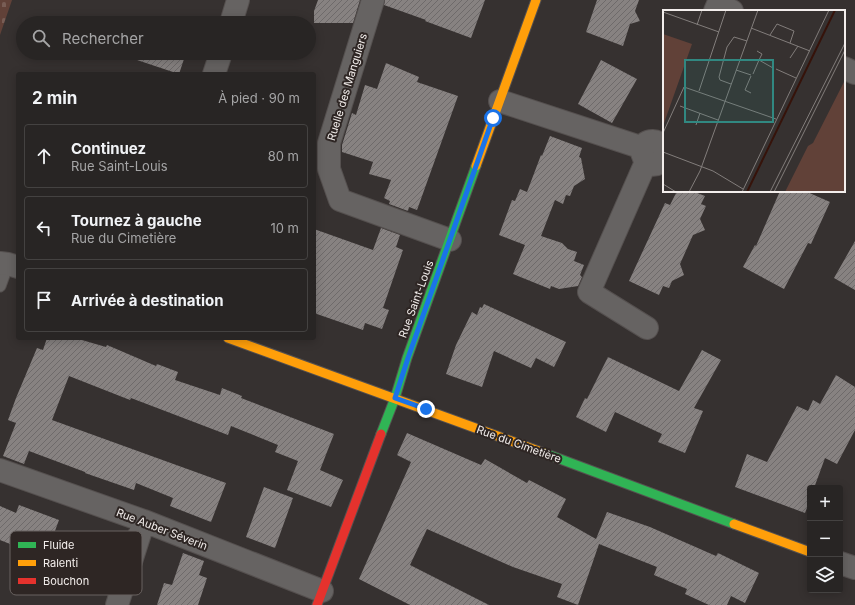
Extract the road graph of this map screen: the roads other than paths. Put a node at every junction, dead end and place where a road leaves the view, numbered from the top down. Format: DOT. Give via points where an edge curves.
graph roads {
  1 [pos="238,0"];
  2 [pos="373,0"];
  3 [pos="536,0"];
  4 [pos="233,16"];
  5 [pos="219,60"];
  6 [pos="845,68"];
  7 [pos="215,72"];
  8 [pos="855,73"];
  9 [pos="500,101"];
  10 [pos="657,148"];
  11 [pos="450,240"];
  12 [pos="9,264"];
  13 [pos="0,286"];
  14 [pos="647,328"];
  15 [pos="234,340"];
  16 [pos="395,398"];
  17 [pos="0,470"];
  18 [pos="144,521"];
  19 [pos="141,531"];
  20 [pos="807,551"];
  21 [pos="843,564"];
  22 [pos="855,568"];
  23 [pos="120,595"];
  24 [pos="320,598"];
  25 [pos="117,605"];
  1 -- 4 [label="street"];
  2 -- 11 [label="street, Ruelle des Manguiers" via="329,143 329,169 340,200"];
  3 -- 9 [label="street, Rue Saint-Louis"];
  5 -- 7 [label="street"];
  6 -- 8 [label="street"];
  9 -- 10 [label="street"];
  9 -- 11 [label="street, Rue Saint-Louis"];
  10 -- 14 [label="street" via="589,292"];
  11 -- 16 [label="street, Rue Saint-Louis"];
  12 -- 13 [label="lane"];
  15 -- 16 [label="street, Rue du Cimetière"];
  16 -- 20 [label="street, Rue du Cimetière"];
  16 -- 24 [label="street, Rue Saint-Louis"];
  17 -- 18 [label="street, Rue Auber Séverin"];
  18 -- 19 [label="street"];
  18 -- 24 [label="street, Rue Auber Séverin"];
  21 -- 22 [label="street"];
  23 -- 25 [label="street"];
}
